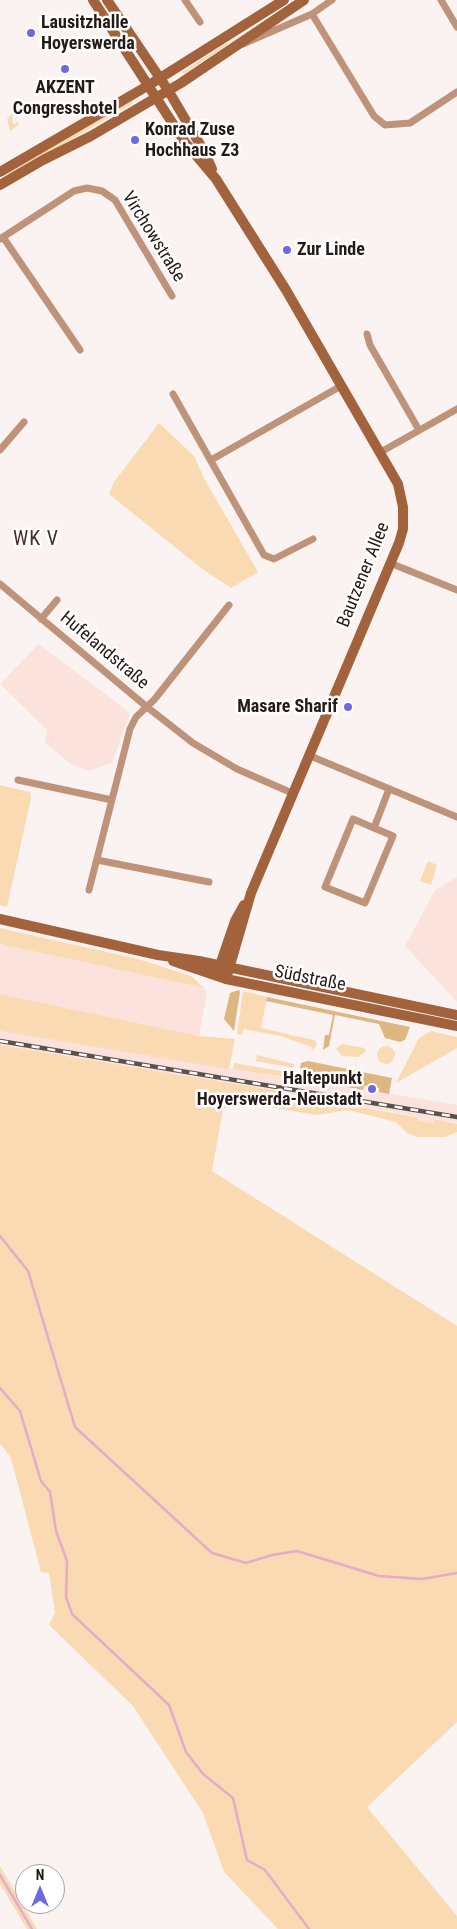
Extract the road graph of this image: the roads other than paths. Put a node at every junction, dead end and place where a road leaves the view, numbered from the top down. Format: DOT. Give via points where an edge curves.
graph roads {
  1 [pos="93,0"];
  2 [pos="107,0"];
  3 [pos="185,0"];
  4 [pos="284,0"];
  5 [pos="304,0"];
  6 [pos="332,0"];
  7 [pos="440,0"];
  8 [pos="312,14"];
  9 [pos="200,22"];
  10 [pos="457,27"];
  11 [pos="231,49"];
  12 [pos="160,77"];
  13 [pos="149,85"];
  14 [pos="168,90"];
  15 [pos="457,92"];
  16 [pos="157,98"];
  17 [pos="1,171"];
  18 [pos="216,179"];
  19 [pos="0,185"];
  20 [pos="2,238"];
  21 [pos="172,296"];
  22 [pos="367,334"];
  23 [pos="80,350"];
  24 [pos="341,386"];
  25 [pos="173,394"];
  26 [pos="457,410"];
  27 [pos="24,422"];
  28 [pos="419,430"];
  29 [pos="0,450"];
  30 [pos="379,453"];
  31 [pos="212,460"];
  32 [pos="313,540"];
  33 [pos="390,563"];
  34 [pos="0,584"];
  35 [pos="457,590"];
  36 [pos="57,600"];
  37 [pos="229,605"];
  38 [pos="41,618"];
  39 [pos="147,707"];
  40 [pos="308,755"];
  41 [pos="18,780"];
  42 [pos="389,789"];
  43 [pos="292,793"];
  44 [pos="112,800"];
  45 [pos="457,817"];
  46 [pos="374,828"];
  47 [pos="97,860"];
  48 [pos="209,882"];
  49 [pos="89,890"];
  50 [pos="0,919"];
  51 [pos="158,956"];
  52 [pos="224,966"];
  53 [pos="221,978"];
  54 [pos="457,1015"];
  55 [pos="457,1026"];
  1 -- 13 [label="street, Bautzener Allee"];
  2 -- 12 [label="street, Bautzener Allee"];
  3 -- 9 [label="street"];
  4 -- 12 [label="street"];
  5 -- 11 [label="street"];
  6 -- 8 [label="street"];
  7 -- 10 [label="street"];
  8 -- 11 [label="street"];
  8 -- 15 [label="street" via="374,116 385,125 410,122"];
  11 -- 14 [label="street"];
  12 -- 13 [label="street"];
  12 -- 14 [label="street, Bautzener Allee"];
  13 -- 16 [label="street, Bautzener Allee"];
  13 -- 17 [label="street"];
  14 -- 16 [label="street"];
  14 -- 18 [label="street, Bautzener Allee" via="205,153"];
  16 -- 18 [label="street, Bautzener Allee" via="184,141"];
  16 -- 19 [label="street"];
  18 -- 24 [label="street, Bautzener Allee" via="286,290"];
  20 -- 21 [label="street, Virchowstraße" via="74,191 87,188 102,191 115,200"];
  20 -- 23 [label="street, Virchowstraße"];
  22 -- 28 [label="street" via="370,345"];
  24 -- 30 [label="street, Bautzener Allee"];
  24 -- 31 [label="street"];
  25 -- 31 [label="street"];
  26 -- 28 [label="street"];
  27 -- 29 [label="street"];
  28 -- 30 [label="street"];
  30 -- 33 [label="street, Bautzener Allee" via="398,484 403,507 403,529"];
  31 -- 32 [label="street" via="268,558 278,558"];
  33 -- 35 [label="street"];
  33 -- 40 [label="street, Bautzener Allee"];
  34 -- 38 [label="street, Hufelandstraße"];
  36 -- 38 [label="street, Hufelandstraße"];
  37 -- 39 [label="street, Hufelandstraße"];
  38 -- 39 [label="street, Hufelandstraße"];
  39 -- 43 [label="street, Hufelandstraße" via="219,759"];
  39 -- 44 [label="street" via="136,717 126,737"];
  40 -- 42 [label="street"];
  40 -- 43 [label="street, Bautzener Allee"];
  41 -- 44 [label="street"];
  42 -- 45 [label="street"];
  42 -- 46 [label="street"];
  43 -- 52 [label="street, Bautzener Allee"];
  44 -- 47 [label="street"];
  46 -- 46 [label="street" via="353,819 326,888 365,903 393,836"];
  47 -- 48 [label="street"];
  47 -- 49 [label="street"];
  50 -- 51 [label="street, Südstraße"];
  51 -- 52 [label="street, Südstraße"];
  51 -- 53 [label="street, Südstraße"];
  52 -- 53 [label="street, Bautzener Allee"];
  52 -- 54 [label="street, Südstraße"];
  53 -- 55 [label="street, Südstraße"];
}
